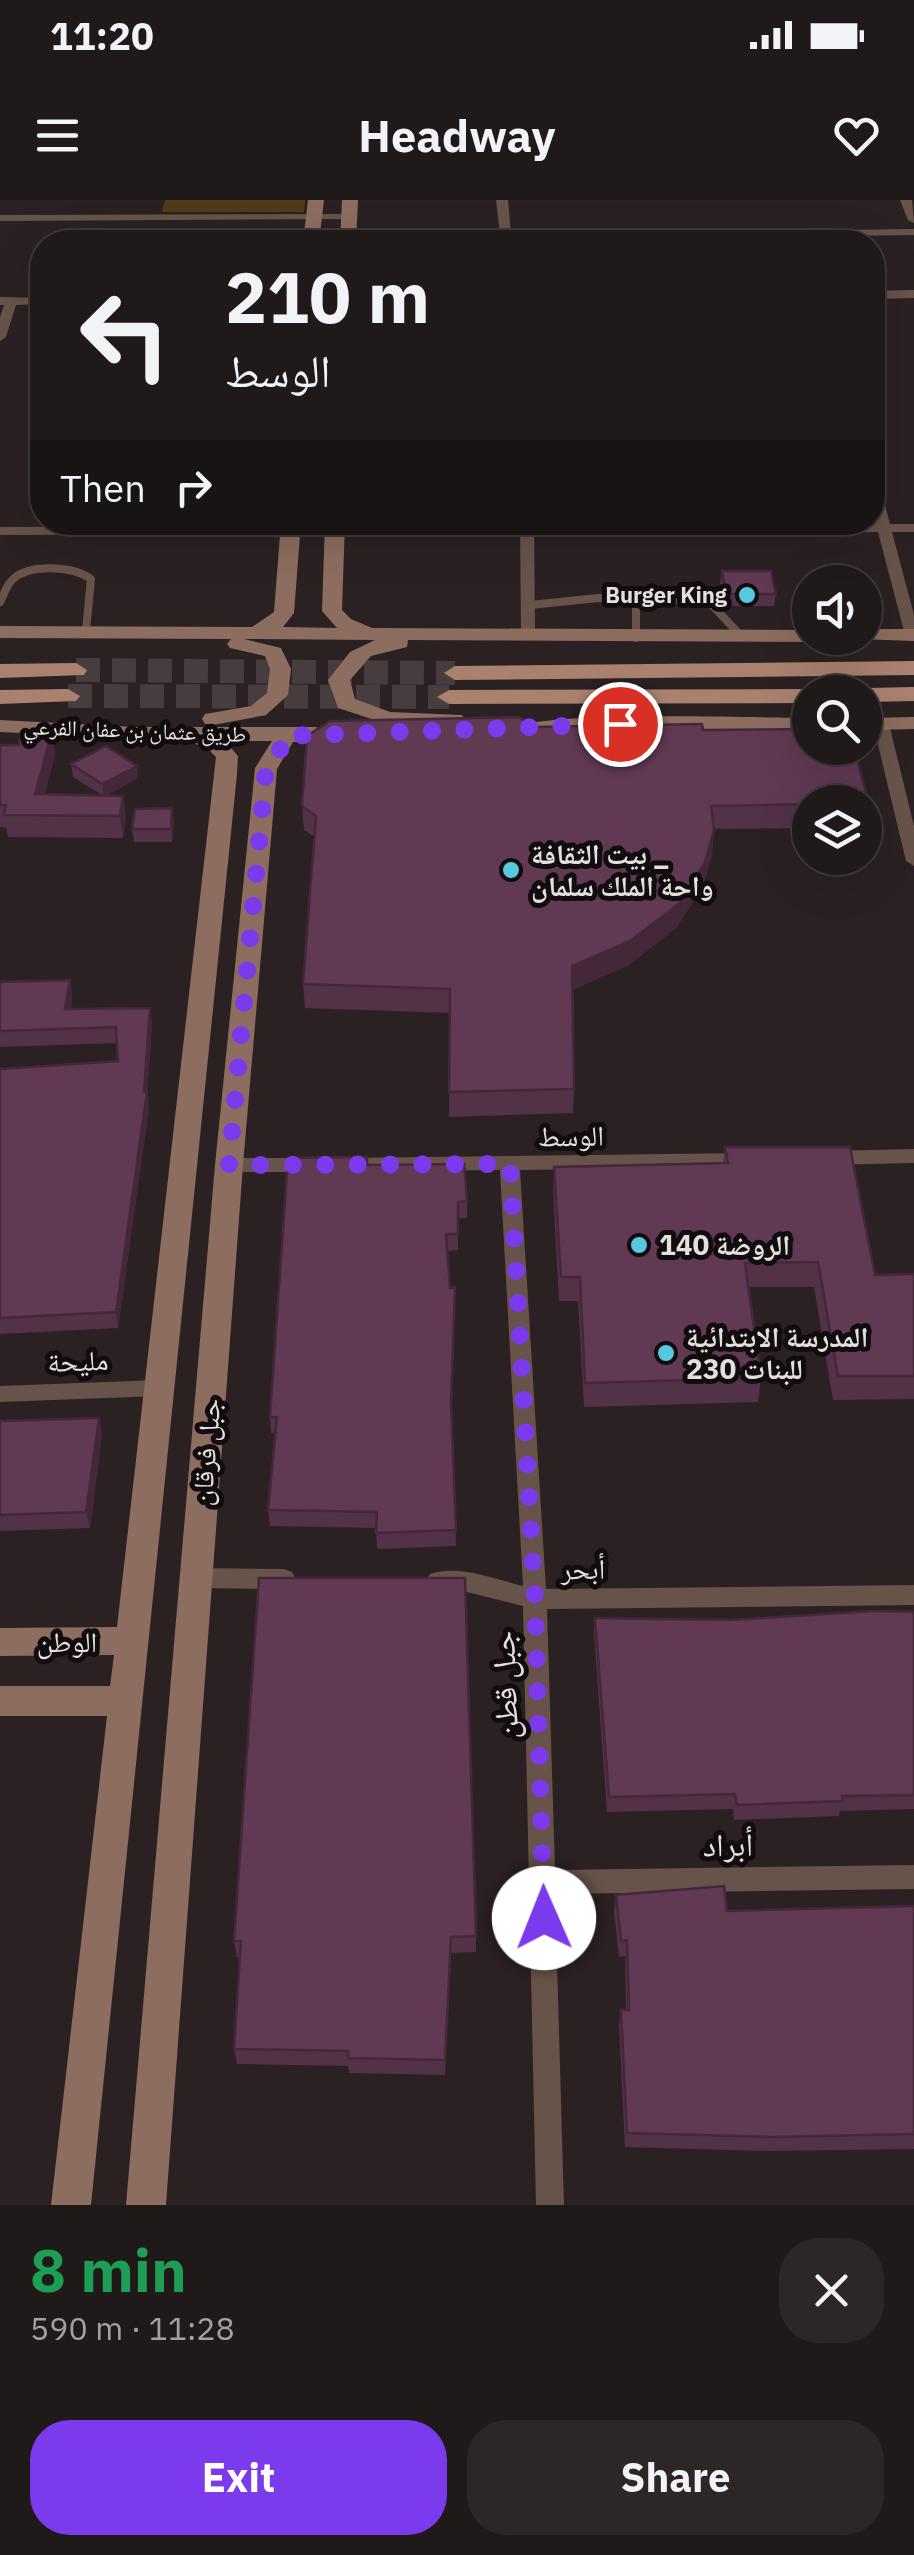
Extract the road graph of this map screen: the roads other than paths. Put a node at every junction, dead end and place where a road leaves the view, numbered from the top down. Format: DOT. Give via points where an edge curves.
graph roads {
  1 [pos="152,200"];
  2 [pos="502,200"];
  3 [pos="906,200"];
  4 [pos="148,217"];
  5 [pos="0,218"];
  6 [pos="914,220"];
  7 [pos="314,222"];
  8 [pos="348,225"];
  9 [pos="0,229"];
  10 [pos="401,230"];
  11 [pos="505,230"];
  12 [pos="914,232"];
  13 [pos="885,233"];
  14 [pos="914,294"];
  15 [pos="885,295"];
  16 [pos="5,301"];
  17 [pos="0,337"];
  18 [pos="885,525"];
  19 [pos="886,528"];
  20 [pos="914,528"];
  21 [pos="30,531"];
  22 [pos="0,532"];
  23 [pos="290,535"];
  24 [pos="334,535"];
  25 [pos="528,535"];
  26 [pos="636,599"];
  27 [pos="0,602"];
  28 [pos="530,605"];
  29 [pos="332,611"];
  30 [pos="284,613"];
  31 [pos="86,630"];
  32 [pos="366,631"];
  33 [pos="0,632"];
  34 [pos="258,632"];
  35 [pos="528,632"];
  36 [pos="882,635"];
  37 [pos="913,635"];
  38 [pos="591,636"];
  39 [pos="742,636"];
  40 [pos="792,636"];
  41 [pos="636,638"];
  42 [pos="0,644"];
  43 [pos="914,668"];
  44 [pos="0,670"];
  45 [pos="76,670"];
  46 [pos="914,694"];
  47 [pos="792,695"];
  48 [pos="882,695"];
  49 [pos="0,696"];
  50 [pos="68,696"];
  51 [pos="792,724"];
  52 [pos="882,724"];
  53 [pos="914,724"];
  54 [pos="507,725"];
  55 [pos="0,726"];
  56 [pos="42,726"];
  57 [pos="371,733"];
  58 [pos="191,734"];
  59 [pos="882,754"];
  60 [pos="227,765"];
  61 [pos="266,768"];
  62 [pos="914,861"];
  63 [pos="914,1156"];
  64 [pos="798,1158"];
  65 [pos="760,1159"];
  66 [pos="510,1164"];
  67 [pos="229,1165"];
  68 [pos="159,1388"];
  69 [pos="0,1394"];
  70 [pos="196,1578"];
  71 [pos="310,1580"];
  72 [pos="406,1580"];
  73 [pos="914,1595"];
  74 [pos="535,1600"];
  75 [pos="133,1641"];
  76 [pos="0,1642"];
  77 [pos="127,1701"];
  78 [pos="0,1702"];
  79 [pos="914,1877"];
  80 [pos="543,1882"];
  81 [pos="71,2205"];
  82 [pos="146,2205"];
  83 [pos="550,2205"];
  1 -- 4 [label="street"];
  2 -- 11 [label="street"];
  3 -- 6 [label="street"];
  4 -- 5 [label="street"];
  4 -- 7 [label="street"];
  7 -- 8 [label="street"];
  7 -- 9 [label="street"];
  8 -- 10 [label="lane"];
  12 -- 13 [label="street"];
  14 -- 15 [label="street"];
  16 -- 17 [label="street"];
  18 -- 19 [label="street"];
  19 -- 20 [label="street"];
  19 -- 37 [label="street"];
  21 -- 22 [label="street"];
  23 -- 30 [label="street"];
  24 -- 29 [label="street"];
  25 -- 28 [label="street"];
  26 -- 28 [label="lane"];
  26 -- 39 [label="lane" via="706,602"];
  26 -- 41 [label="lane"];
  27 -- 31 [label="lane" via="13,579 32,571 88,574"];
  28 -- 35 [label="street"];
  29 -- 30 [label="street" via="302,621"];
  29 -- 32 [label="street"];
  30 -- 34 [label="street"];
  31 -- 33 [label="street"];
  31 -- 34 [label="street"];
  32 -- 34 [label="street"];
  32 -- 35 [label="street"];
  35 -- 38 [label="street"];
  36 -- 37 [label="street"];
  38 -- 41 [label="street"];
  38 -- 57 [label="street" via="374,644 339,680 346,703 387,718 476,726"];
  39 -- 40 [label="street"];
  39 -- 41 [label="street"];
  42 -- 56 [label="street" via="250,644 274,652 284,671 272,703 230,719"];
  43 -- 47 [label="main road" via="452,685"];
  44 -- 45 [label="main road"];
  46 -- 48 [label="main road"];
  49 -- 50 [label="main road"];
  51 -- 54 [label="street"];
  52 -- 53 [label="street"];
  55 -- 56 [label="street, طريق عثمان بن عفان الفرعي"];
  56 -- 58 [label="street, طريق عثمان بن عفان الفرعي"];
  58 -- 60 [label="street" via="216,744"];
  58 -- 61 [label="street, طريق عثمان بن عفان الفرعي" via="325,734 284,736"];
  59 -- 62 [label="street"];
  60 -- 61 [label="street" via="238,746 257,746"];
  60 -- 68 [label="street, جبل فرقان"];
  61 -- 67 [label="street, جبل فرقان"];
  63 -- 64 [label="street"];
  65 -- 66 [label="street, الوسط"];
  66 -- 67 [label="street, الوسط"];
  66 -- 74 [label="street, جبل قطن"];
  67 -- 70 [label="street, جبل فرقان"];
  68 -- 69 [label="street, مليحة"];
  68 -- 75 [label="street, جبل فرقان"];
  70 -- 71 [label="street"];
  70 -- 82 [label="street, جبل فرقان"];
  72 -- 74 [label="street, أبحر" via="463,1581"];
  73 -- 74 [label="street, أبحر"];
  74 -- 80 [label="street, جبل قطن"];
  75 -- 76 [label="street, الوطن"];
  75 -- 77 [label="street, جبل فرقان"];
  77 -- 78 [label="street"];
  77 -- 81 [label="street, جبل فرقان"];
  79 -- 80 [label="street, أبراد"];
  80 -- 83 [label="street, جبل قطن"];
}
